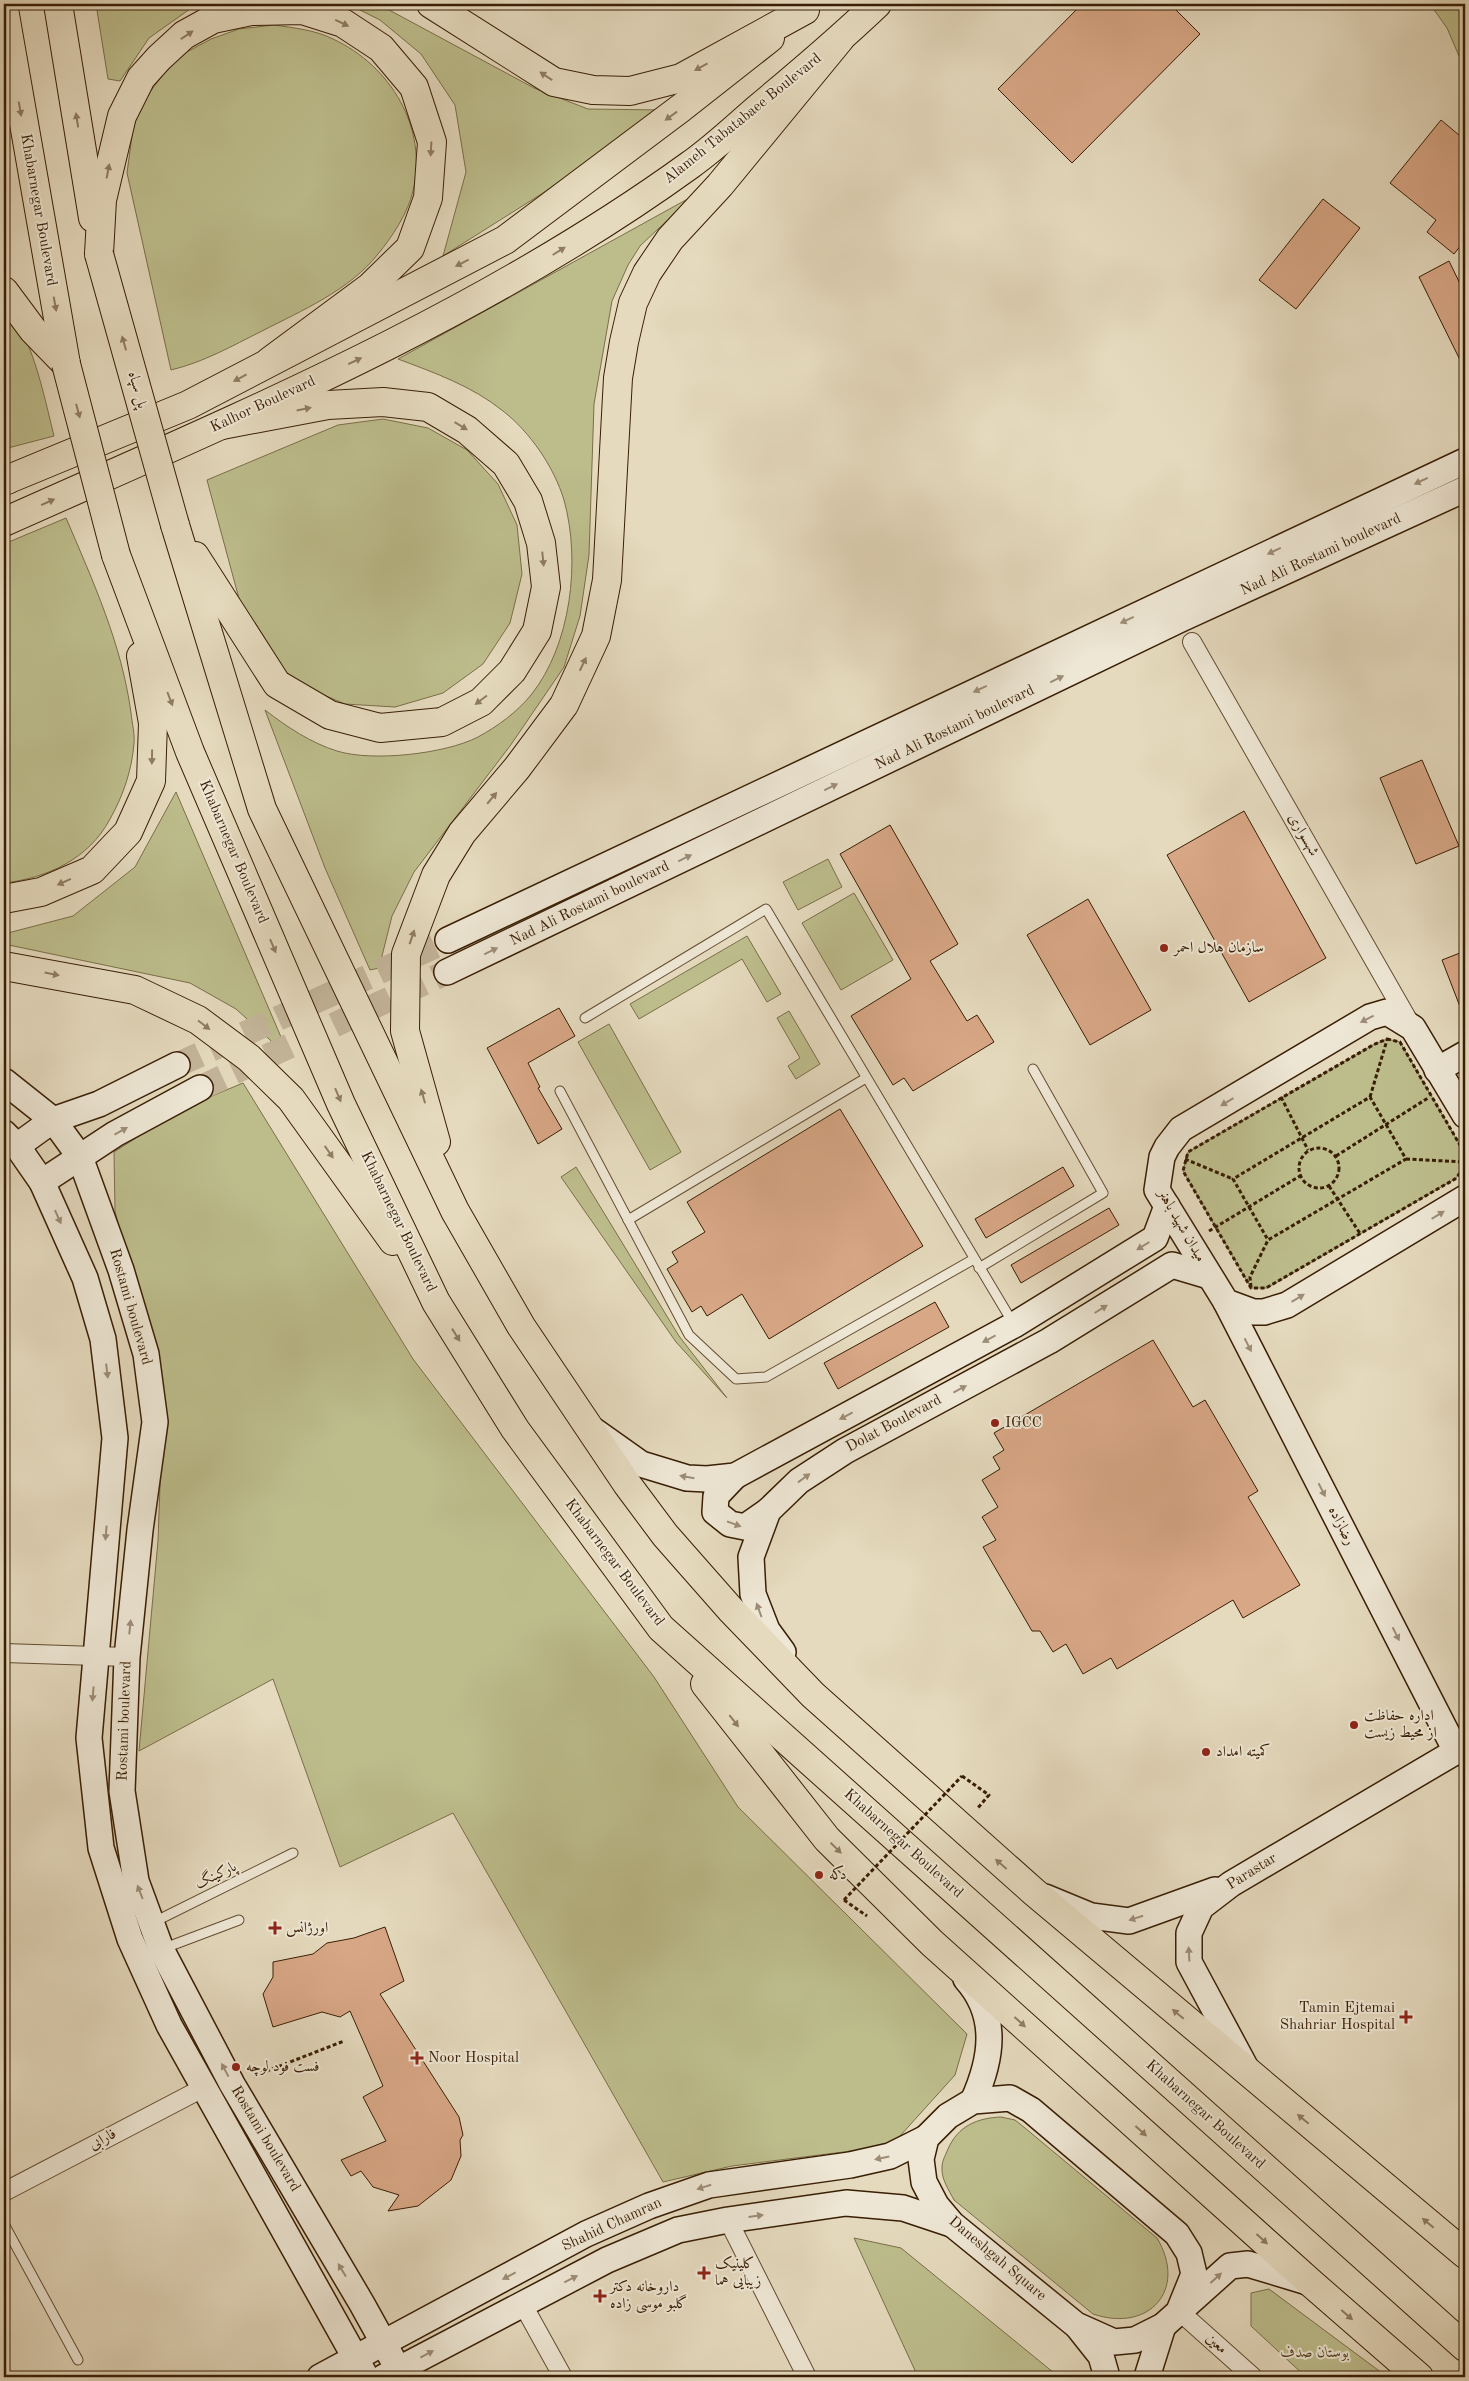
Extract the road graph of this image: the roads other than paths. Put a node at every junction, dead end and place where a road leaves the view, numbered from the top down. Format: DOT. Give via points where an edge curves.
graph roads {
  1 [pos="58,4"];
  2 [pos="431,4"];
  3 [pos="877,4"];
  4 [pos="809,7"];
  5 [pos="5,18"];
  6 [pos="840,39"];
  7 [pos="99,254"];
  8 [pos="517,277"];
  9 [pos="4,290"];
  10 [pos="270,361"];
  11 [pos="66,364"];
  12 [pos="222,425"];
  13 [pos="1465,460"];
  14 [pos="5,480"];
  15 [pos="1465,489"];
  16 [pos="4,522"];
  17 [pos="175,525"];
  18 [pos="116,555"];
  19 [pos="1192,642"];
  20 [pos="4,900"];
  21 [pos="448,940"];
  22 [pos="4,966"];
  23 [pos="447,972"];
  24 [pos="585,1018"];
  25 [pos="1413,1028"];
  26 [pos="1465,1054"];
  27 [pos="177,1065"];
  28 [pos="1033,1069"];
  29 [pos="866,1078"];
  30 [pos="4,1081"];
  31 [pos="200,1088"];
  32 [pos="560,1091"];
  33 [pos="1450,1093"];
  34 [pos="53,1120"];
  35 [pos="10,1140"];
  36 [pos="80,1157"];
  37 [pos="42,1182"];
  38 [pos="1465,1198"];
  39 [pos="1167,1206"];
  40 [pos="455,1211"];
  41 [pos="628,1220"];
  42 [pos="976,1263"];
  43 [pos="1209,1276"];
  44 [pos="436,1302"];
  45 [pos="1226,1302"];
  46 [pos="1014,1325"];
  47 [pos="588,1426"];
  48 [pos="735,1476"];
  49 [pos="768,1511"];
  50 [pos="661,1628"];
  51 [pos="4,1654"];
  52 [pos="96,1657"];
  53 [pos="127,1657"];
  54 [pos="813,1695"];
  55 [pos="1462,1754"];
  56 [pos="293,1853"];
  57 [pos="1231,1884"];
  58 [pos="1034,1892"];
  59 [pos="239,1920"];
  60 [pos="151,1923"];
  61 [pos="932,1942"];
  62 [pos="161,1949"];
  63 [pos="1250,2075"];
  64 [pos="203,2088"];
  65 [pos="973,2100"];
  66 [pos="926,2138"];
  67 [pos="4,2192"];
  68 [pos="728,2220"];
  69 [pos="4,2224"];
  70 [pos="952,2224"];
  71 [pos="1465,2254"];
  72 [pos="1311,2283"];
  73 [pos="522,2303"];
  74 [pos="362,2304"];
  75 [pos="1171,2318"];
  76 [pos="336,2322"];
  77 [pos="1076,2325"];
  78 [pos="384,2343"];
  79 [pos="1465,2347"];
  80 [pos="78,2360"];
  81 [pos="361,2368"];
  82 [pos="391,2373"];
  83 [pos="320,2377"];
  84 [pos="563,2377"];
  85 [pos="806,2377"];
  86 [pos="1107,2377"];
  87 [pos="1147,2377"];
  88 [pos="1253,2377"];
  89 [pos="1419,2377"];
  7 -- 1 [label="main road, one-way"];
  4 -- 2 [label="main road, one-way" via="681,78 630,91 594,90 554,82"];
  3 -- 6 [label="main road"];
  4 -- 10 [label="main road, one-way" via="505,240"];
  5 -- 11 [label="main road, Khabarnegar Boulevard, one-way"];
  8 -- 6 [label="main road, Alameh Tabatabaee Boulevard, one-way" via="693,164"];
  40 -- 6 [label="main road, one-way" via="405,1031 406,954 436,875 462,833 517,768 564,705 596,636 608,580 620,369 633,303 670,239 720,185"];
  7 -- 10 [label="main road, one-way" via="102,200 122,116 141,78 159,58 184,36 213,19 251,11 302,10 343,22 381,48 414,88 432,142 428,198 410,248 370,287"];
  17 -- 7 [label="main road, پل سپاه, one-way, bridge"];
  12 -- 8 [label="main road, Kalhor Boulevard, one-way" via="387,346"];
  9 -- 11 [label="main road" via="33,330"];
  10 -- 14 [label="main road, one-way" via="188,405"];
  11 -- 18 [label="main road, one-way, bridge"];
  16 -- 12 [label="main road, Kalhor Boulevard, one-way"];
  12 -- 17 [label="main road, one-way" via="328,405 383,402 428,407 467,430 506,464 528,501 541,543 546,587 537,631 512,671 481,702 442,722 380,728 330,715 277,684"];
  13 -- 21 [label="main road, Nad Ali Rostami boulevard, one-way"];
  23 -- 15 [label="main road, Nad Ali Rostami boulevard, one-way" via="1181,619"];
  17 -- 40 [label="main road" via="262,809"];
  18 -- 20 [label="main road, one-way" via="139,646 153,724 151,781 128,832 92,870 41,892"];
  18 -- 44 [label="main road, Khabarnegar Boulevard, one-way" via="190,752 341,1104"];
  19 -- 25 [label="street, شهسواری"];
  22 -- 44 [label="main road, one-way" via="135,990 198,1020 249,1058 292,1099"];
  24 -- 29 [label="lane" via="766,909"];
  25 -- 33 [label="main road"];
  25 -- 39 [label="main road, میدان شهید باهنر, one-way" via="1387,1012 1370,1017 1275,1087 1181,1129 1167,1147 1174,1158 1157,1190"];
  26 -- 33 [label="main road"];
  27 -- 34 [label="main road" via="99,1104"];
  28 -- 42 [label="lane" via="1103,1193"];
  29 -- 41 [label="lane"];
  29 -- 42 [label="lane"];
  30 -- 34 [label="main road, Rostami boulevard"];
  36 -- 31 [label="main road, one-way"];
  32 -- 41 [label="lane"];
  34 -- 35 [label="main road"];
  34 -- 36 [label="main road, Rostami boulevard"];
  35 -- 37 [label="main road, Rostami boulevard"];
  36 -- 37 [label="main road"];
  53 -- 36 [label="main road, Rostami boulevard, one-way" via="155,1422 146,1354 121,1270"];
  37 -- 52 [label="main road, Rostami boulevard, one-way" via="85,1278 104,1339 115,1438"];
  45 -- 38 [label="main road, one-way" via="1252,1300 1264,1312 1287,1305 1366,1244"];
  39 -- 43 [label="main road, میدان شهید باهنر"];
  39 -- 46 [label="main road, Dolat Boulevard, one-way" via="1155,1238"];
  40 -- 47 [label="main road" via="521,1326"];
  41 -- 42 [label="lane" via="689,1335 736,1379 766,1377"];
  42 -- 46 [label="lane"];
  43 -- 45 [label="main road, میدان شهید باهنر"];
  49 -- 43 [label="main road, Dolat Boulevard, one-way" via="799,1481 844,1451 1049,1341 1172,1265"];
  44 -- 50 [label="main road, Khabarnegar Boulevard, one-way" via="515,1429"];
  45 -- 55 [label="main road, رضازاده, one-way"];
  46 -- 48 [label="main road, Dolat Boulevard, one-way"];
  48 -- 47 [label="main road, Dolat Boulevard, one-way" via="687,1478 641,1464"];
  47 -- 54 [label="main road" via="665,1534 731,1610"];
  48 -- 49 [label="main road, one-way" via="716,1496 715,1512 730,1524 744,1527"];
  54 -- 49 [label="main road, Dolat Boulevard, one-way" via="767,1630 753,1594 751,1557"];
  50 -- 61 [label="main road, one-way" via="827,1839"];
  50 -- 79 [label="main road, Khabarnegar Boulevard"];
  51 -- 52 [label="street"];
  52 -- 53 [label="street"];
  52 -- 64 [label="main road, Rostami boulevard, one-way" via="89,1738 101,1848 130,1939 169,2025"];
  60 -- 53 [label="main road, Rostami boulevard, one-way" via="136,1881 122,1791"];
  58 -- 54 [label="main road, one-way"];
  55 -- 57 [label="main road, Parastar"];
  56 -- 60 [label="lane, پارکینگ"];
  57 -- 58 [label="main road, one-way" via="1129,1921 1092,1916"];
  63 -- 57 [label="main road, Parastar, one-way" via="1190,1962 1189,1932 1201,1907"];
  63 -- 58 [label="main road, one-way"];
  59 -- 62 [label="lane"];
  60 -- 62 [label="main road, Rostami boulevard"];
  61 -- 65 [label="main road" via="977,1991 988,2018 989,2056"];
  61 -- 72 [label="main road, one-way"];
  74 -- 62 [label="main road, Rostami boulevard, one-way" via="232,2084"];
  71 -- 63 [label="main road, one-way"];
  64 -- 67 [label="street, فارابی"];
  64 -- 76 [label="main road, Rostami boulevard"];
  65 -- 66 [label="main road" via="948,2116"];
  65 -- 75 [label="main road" via="1010,2098 1031,2110 1177,2234 1189,2253 1194,2274"];
  66 -- 70 [label="main road, Daneshgah Square" via="921,2159 924,2182 936,2205"];
  66 -- 78 [label="main road, Shahid Chamran, one-way" via="890,2156 850,2165 709,2185 649,2206 586,2234"];
  68 -- 70 [label="main road, Shahid Chamran, one-way" via="846,2203 903,2208"];
  73 -- 68 [label="main road, Shahid Chamran, one-way" via="607,2260 678,2230"];
  68 -- 85 [label="street"];
  69 -- 80 [label="lane"];
  70 -- 77 [label="main road, Daneshgah Square"];
  75 -- 72 [label="main road, Daneshgah Square, one-way" via="1230,2266 1248,2264"];
  72 -- 89 [label="main road, one-way"];
  82 -- 73 [label="main road, Shahid Chamran, one-way"];
  73 -- 84 [label="street"];
  74 -- 76 [label="main road" via="360,2319 355,2326"];
  74 -- 78 [label="main road, Rostami boulevard"];
  75 -- 77 [label="main road, Daneshgah Square" via="1135,2340 1114,2342"];
  75 -- 87 [label="main road"];
  75 -- 88 [label="street, معین"];
  76 -- 81 [label="main road, Rostami boulevard"];
  77 -- 86 [label="main road" via="1100,2356"];
  78 -- 81 [label="main road, Shahid Chamran"];
  78 -- 82 [label="main road, Rostami boulevard"];
  81 -- 83 [label="main road, Shahid Chamran"];
}
